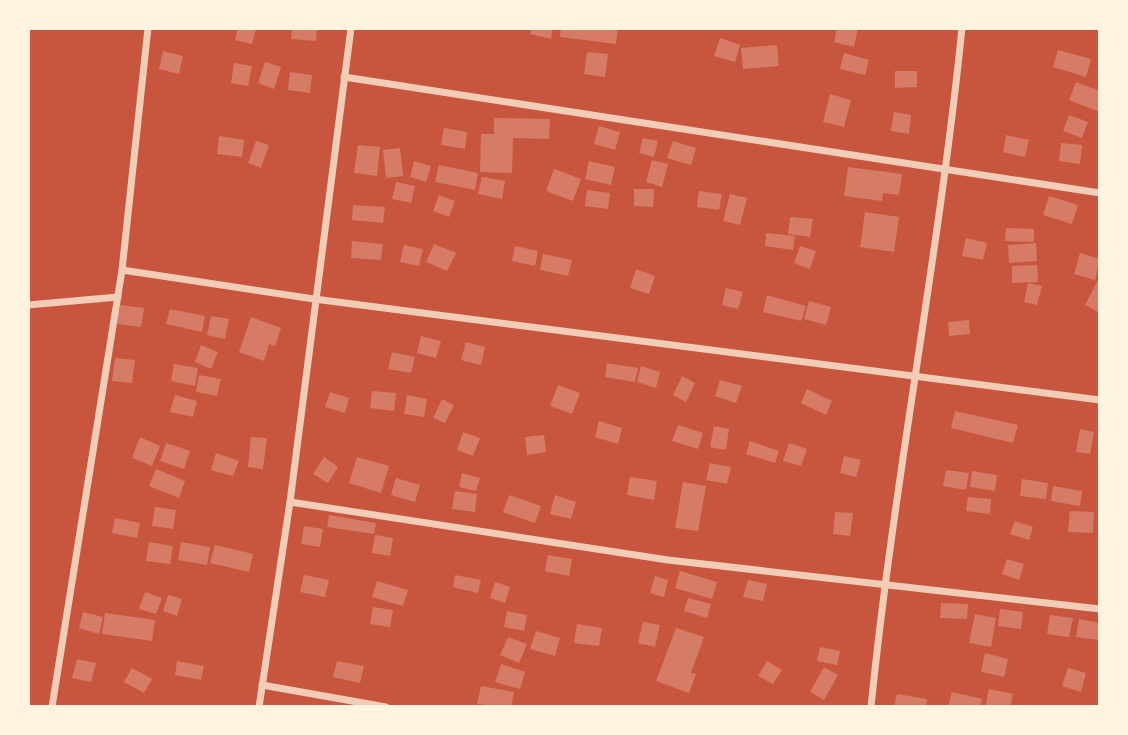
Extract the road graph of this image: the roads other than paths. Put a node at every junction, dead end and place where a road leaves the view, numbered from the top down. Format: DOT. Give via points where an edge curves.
graph roads {
  1 [pos="148,28"];
  2 [pos="351,28"];
  3 [pos="962,28"];
  4 [pos="345,77"];
  5 [pos="947,170"];
  6 [pos="1100,193"];
  7 [pos="122,270"];
  8 [pos="118,297"];
  9 [pos="314,299"];
  10 [pos="28,305"];
  11 [pos="914,375"];
  12 [pos="1100,400"];
  13 [pos="290,502"];
  14 [pos="883,585"];
  15 [pos="1100,610"];
  16 [pos="262,685"];
  17 [pos="52,707"];
  18 [pos="259,707"];
  19 [pos="386,707"];
  20 [pos="870,707"];
  1 -- 7 [label="street"];
  2 -- 4 [label="street"];
  3 -- 5 [label="street"];
  4 -- 5 [label="street"];
  4 -- 9 [label="street"];
  5 -- 6 [label="street"];
  5 -- 11 [label="street"];
  7 -- 8 [label="street"];
  7 -- 9 [label="street"];
  8 -- 10 [label="street"];
  8 -- 17 [label="street"];
  9 -- 11 [label="street"];
  9 -- 13 [label="street"];
  11 -- 12 [label="street"];
  11 -- 14 [label="street"];
  13 -- 14 [label="street" via="668,560"];
  13 -- 16 [label="street"];
  14 -- 15 [label="street"];
  14 -- 20 [label="street"];
  16 -- 18 [label="street"];
  16 -- 19 [label="street"];
}
